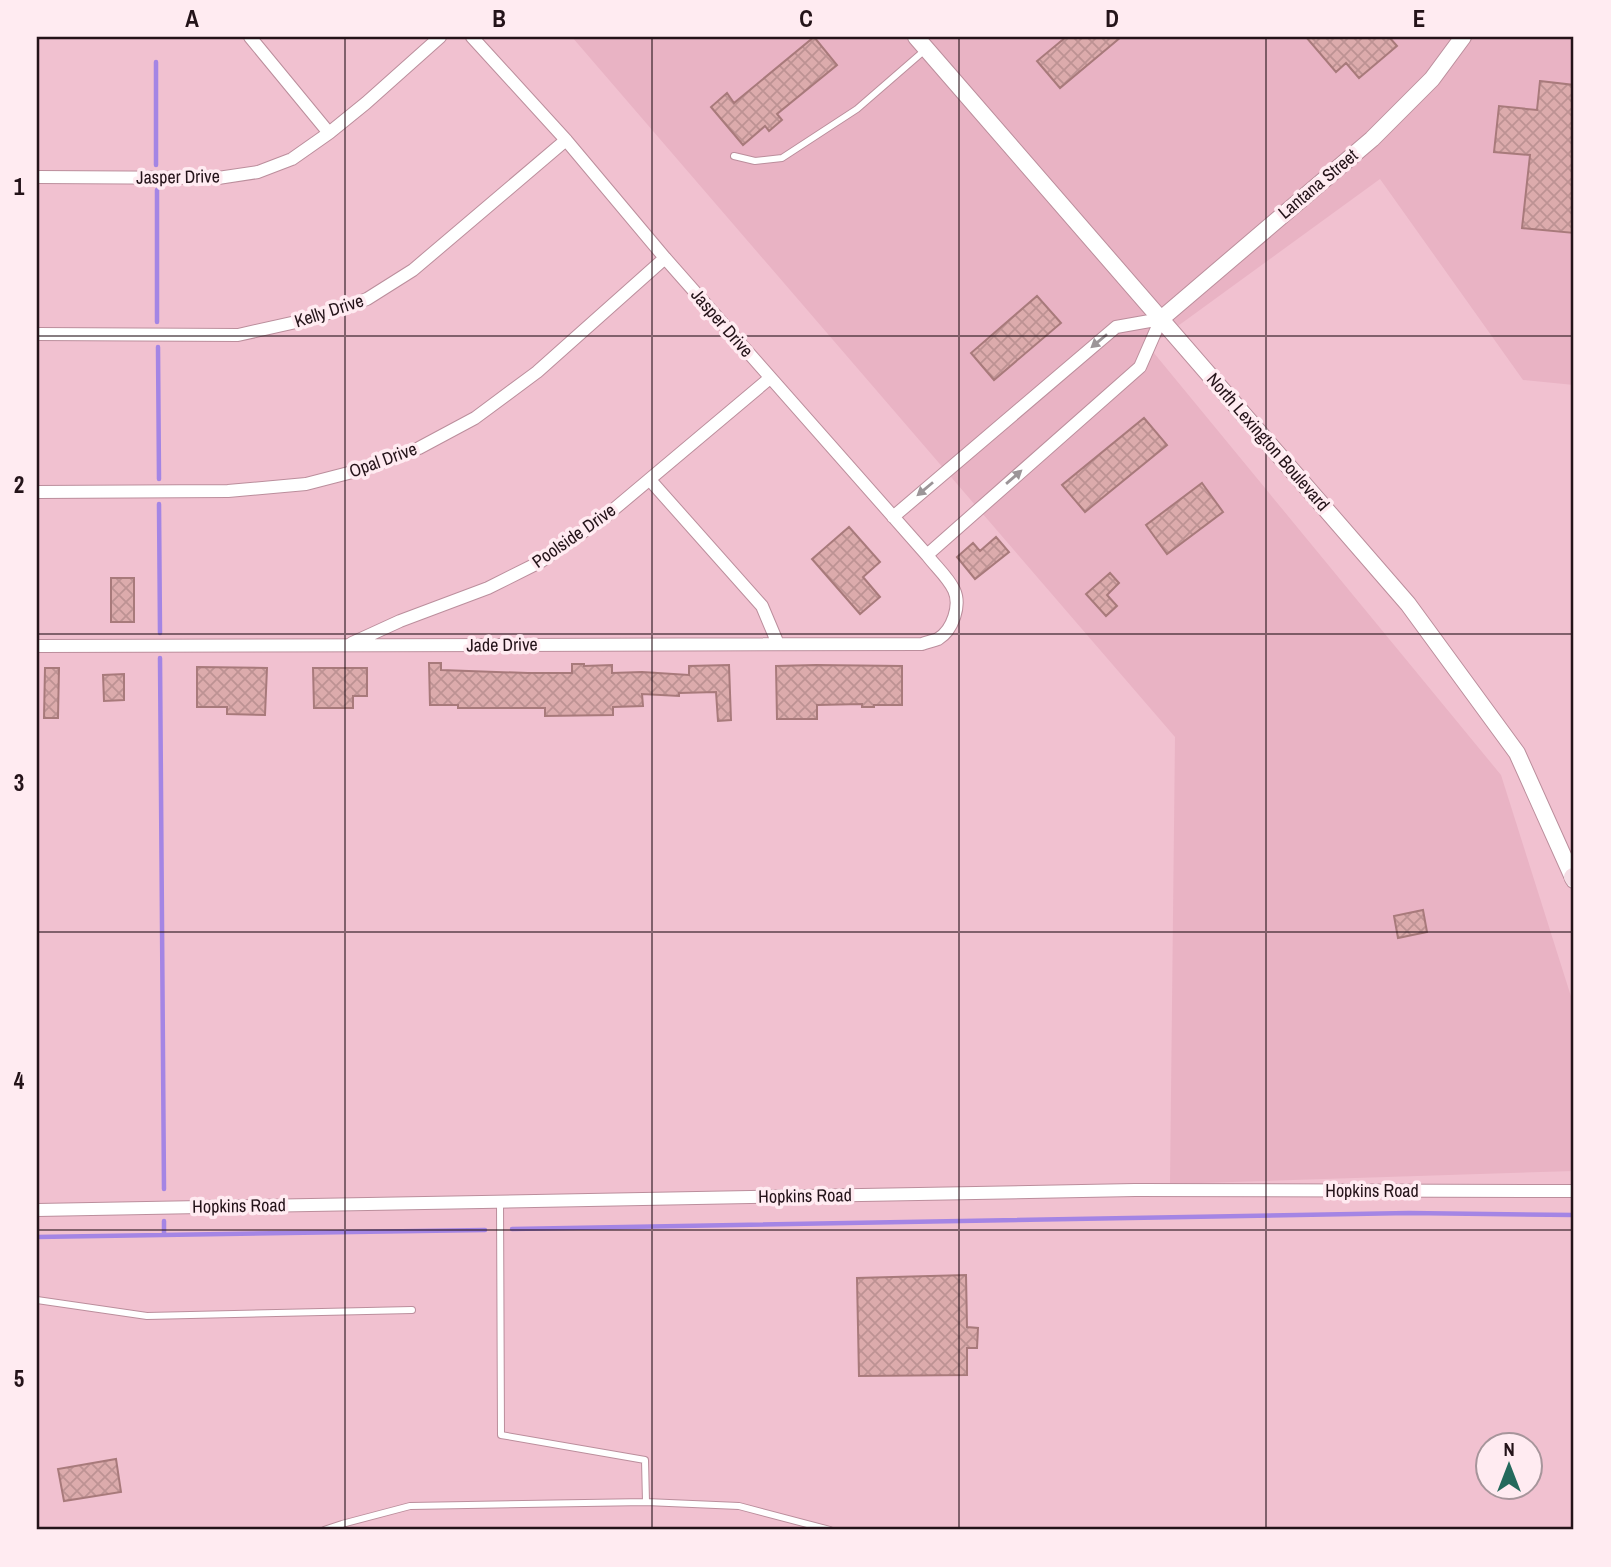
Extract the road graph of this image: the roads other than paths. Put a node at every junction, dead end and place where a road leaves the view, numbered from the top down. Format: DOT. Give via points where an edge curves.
graph roads {
  1 [pos="250,37"];
  2 [pos="440,37"];
  3 [pos="472,37"];
  4 [pos="1463,37"];
  5 [pos="921,43"];
  6 [pos="329,133"];
  7 [pos="566,140"];
  8 [pos="734,156"];
  9 [pos="37,177"];
  10 [pos="665,258"];
  11 [pos="1161,319"];
  12 [pos="37,334"];
  13 [pos="770,378"];
  14 [pos="650,480"];
  15 [pos="37,492"];
  16 [pos="893,517"];
  17 [pos="926,555"];
  18 [pos="955,615"];
  19 [pos="778,644"];
  20 [pos="348,645"];
  21 [pos="37,646"];
  22 [pos="1574,878"];
  23 [pos="1574,1191"];
  24 [pos="500,1201"];
  25 [pos="37,1209"];
  26 [pos="37,1300"];
  27 [pos="412,1310"];
  28 [pos="646,1502"];
  29 [pos="324,1530"];
  30 [pos="830,1530"];
  1 -- 6 [label="street"];
  2 -- 6 [label="street, Jasper Drive"];
  3 -- 7 [label="street, Jasper Drive"];
  4 -- 11 [label="street, Lantana Street" via="1432,79 1371,139"];
  5 -- 8 [label="lane" via="857,109 782,158 755,162"];
  5 -- 11 [label="street, North Lexington Boulevard"];
  6 -- 9 [label="street, Jasper Drive" via="292,159 258,172 218,178"];
  7 -- 10 [label="street, Jasper Drive"];
  7 -- 12 [label="street, Kelly Drive" via="422,262 367,299 314,318 238,335"];
  10 -- 13 [label="street, Jasper Drive"];
  10 -- 15 [label="street, Opal Drive" via="537,372 475,418 375,465 306,484 228,491"];
  11 -- 16 [label="street, one-way" via="1116,327"];
  17 -- 11 [label="street, Lantana Street, one-way" via="1140,366"];
  11 -- 22 [label="street, North Lexington Boulevard" via="1408,604 1517,753"];
  13 -- 14 [label="street, Poolside Drive"];
  13 -- 16 [label="street, Jasper Drive"];
  14 -- 19 [label="street" via="762,606"];
  14 -- 20 [label="street, Poolside Drive" via="540,562"];
  16 -- 17 [label="street, Jasper Drive"];
  17 -- 18 [label="street, Jasper Drive" via="953,587"];
  18 -- 19 [label="street, Jade Drive" via="939,638 922,644"];
  19 -- 20 [label="street, Jade Drive"];
  20 -- 21 [label="street, Jade Drive"];
  23 -- 24 [label="street, Hopkins Road" via="1135,1190"];
  24 -- 25 [label="street, Hopkins Road"];
  24 -- 28 [label="lane" via="501,1435 645,1460"];
  26 -- 27 [label="lane" via="147,1316"];
  28 -- 29 [label="lane" via="410,1506"];
  28 -- 30 [label="lane" via="739,1506"];
}
